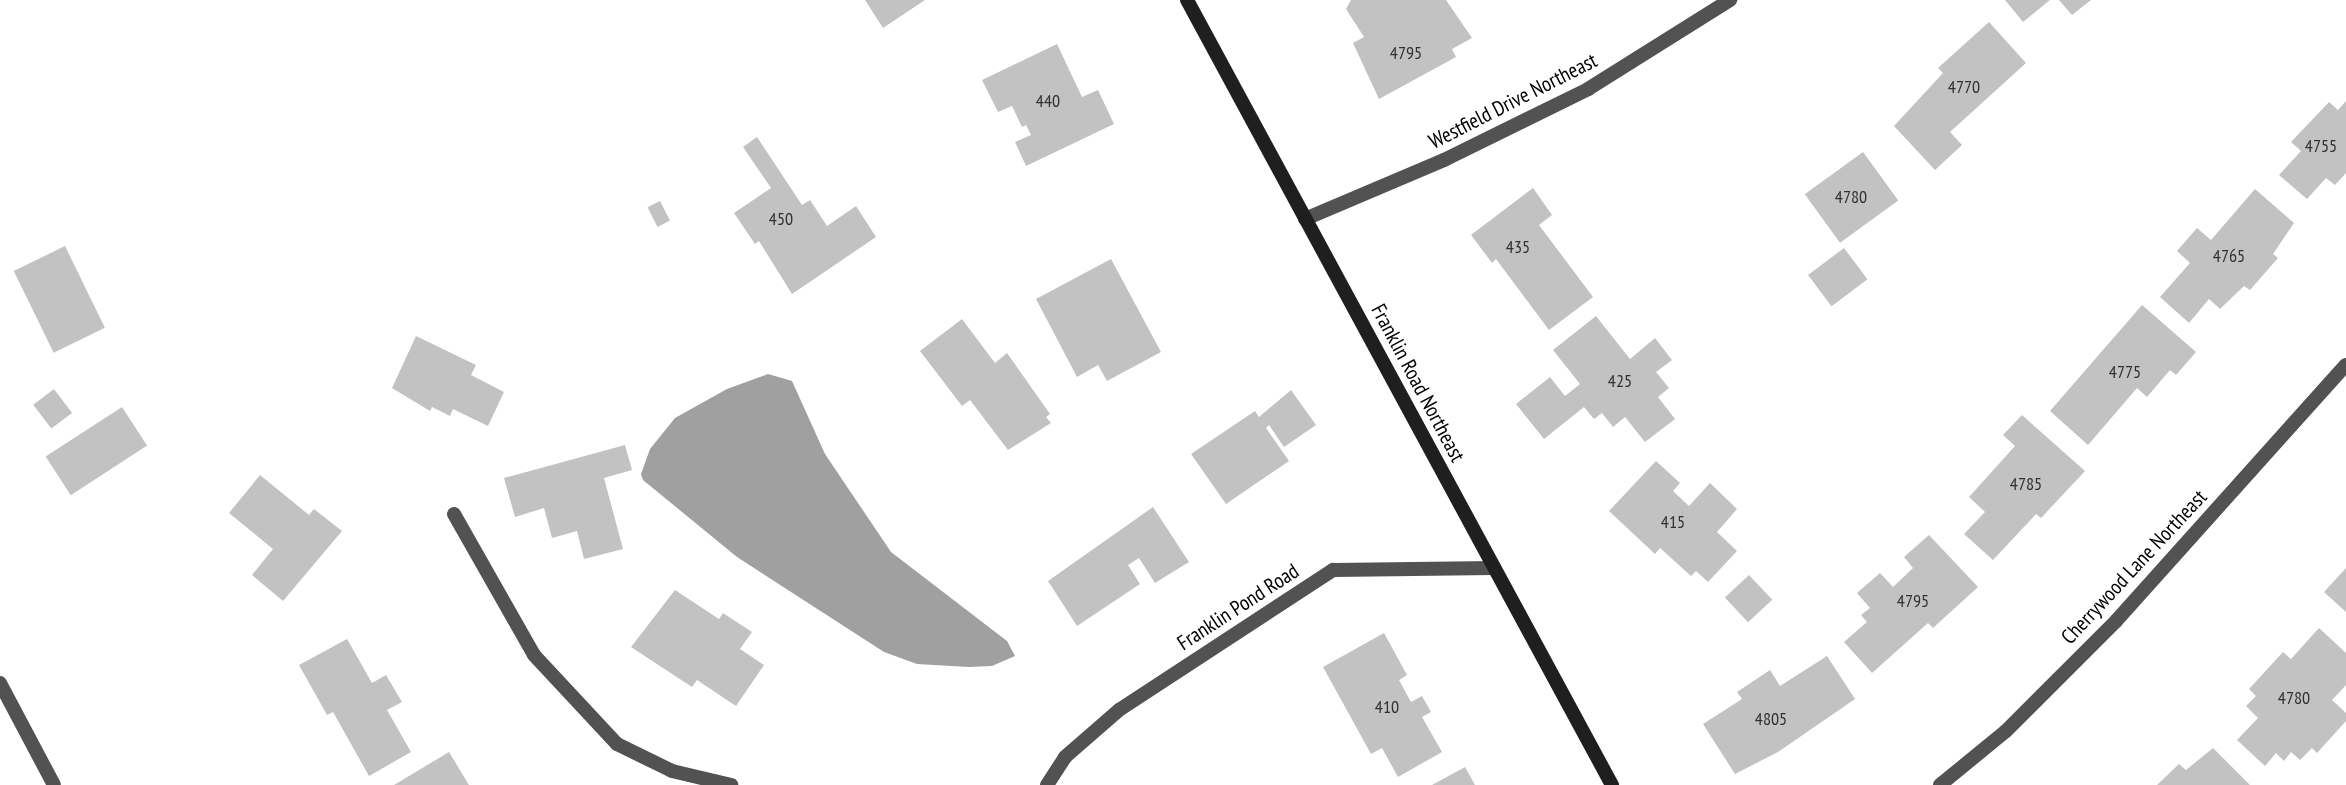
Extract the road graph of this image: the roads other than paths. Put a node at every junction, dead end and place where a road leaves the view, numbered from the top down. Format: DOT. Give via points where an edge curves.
graph roads {
  1 [pos="1187,0"];
  2 [pos="1730,0"];
  3 [pos="1305,219"];
  4 [pos="2346,365"];
  5 [pos="454,514"];
  6 [pos="1494,569"];
  7 [pos="0,683"];
  8 [pos="54,785"];
  9 [pos="731,785"];
  10 [pos="1047,785"];
  11 [pos="1612,785"];
  12 [pos="1940,785"];
  1 -- 3 [label="street, Franklin Road Northeast"];
  2 -- 3 [label="street, Westfield Drive Northeast" via="1588,89 1444,160"];
  3 -- 6 [label="street, Franklin Road Northeast"];
  4 -- 12 [label="street, Cherrywood Lane Northeast" via="2116,621 2006,731"];
  5 -- 9 [label="street" via="534,655 617,744 672,771"];
  6 -- 10 [label="street, Franklin Pond Road" via="1333,570 1119,710 1065,757"];
  6 -- 11 [label="street, Franklin Road Northeast"];
  7 -- 8 [label="street"];
}
